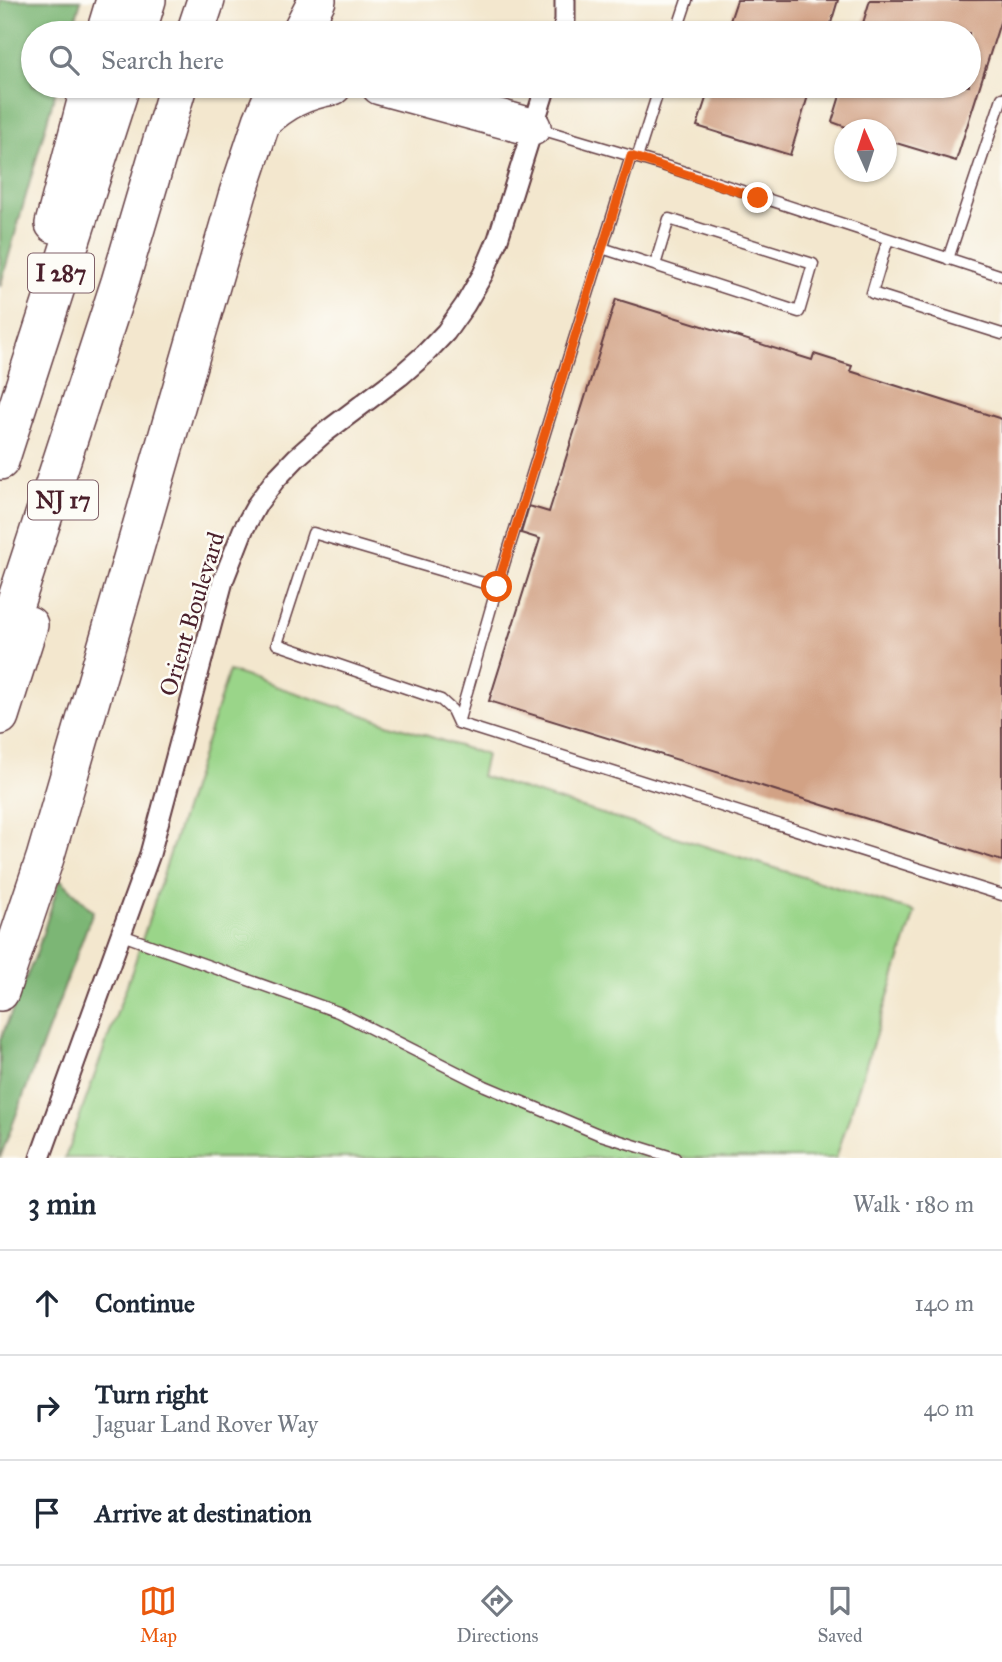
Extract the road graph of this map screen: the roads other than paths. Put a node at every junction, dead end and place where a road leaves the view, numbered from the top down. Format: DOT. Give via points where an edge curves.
graph roads {
  1 [pos="115,0"];
  2 [pos="148,0"];
  3 [pos="206,0"];
  4 [pos="319,0"];
  5 [pos="565,0"];
  6 [pos="687,0"];
  7 [pos="109,21"];
  8 [pos="141,21"];
  9 [pos="199,21"];
  10 [pos="307,21"];
  11 [pos="321,21"];
  12 [pos="565,21"];
  13 [pos="680,21"];
  14 [pos="87,98"];
  15 [pos="117,98"];
  16 [pos="174,98"];
  17 [pos="272,98"];
  18 [pos="291,98"];
  19 [pos="424,98"];
  20 [pos="543,98"];
  21 [pos="656,98"];
  22 [pos="1002,98"];
  23 [pos="262,121"];
  24 [pos="532,127"];
  25 [pos="634,157"];
  26 [pos="888,239"];
  27 [pos="602,248"];
  28 [pos="948,259"];
  29 [pos="655,264"];
  30 [pos="1002,276"];
  31 [pos="120,282"];
  32 [pos="1002,334"];
  33 [pos="0,460"];
  34 [pos="497,587"];
  35 [pos="0,650"];
  36 [pos="0,716"];
  37 [pos="458,723"];
  38 [pos="1002,895"];
  39 [pos="20,932"];
  40 [pos="122,935"];
  41 [pos="0,979"];
  42 [pos="0,992"];
  43 [pos="40,1158"];
  44 [pos="675,1158"];
  1 -- 7 [label="highway"];
  2 -- 8 [label="highway"];
  3 -- 9 [label="highway"];
  4 -- 10 [label="highway"];
  4 -- 11 [label="highway"];
  5 -- 12 [label="street"];
  6 -- 13 [label="lane"];
  14 -- 33 [label="highway"];
  15 -- 33 [label="highway, I 287"];
  16 -- 31 [label="highway, I 287"];
  17 -- 23 [label="highway"];
  18 -- 23 [label="highway"];
  19 -- 24 [label="highway"];
  20 -- 24 [label="street, Orient Boulevard"];
  21 -- 25 [label="lane"];
  22 -- 28 [label="lane"];
  23 -- 39 [label="highway"];
  24 -- 25 [label="lane"];
  24 -- 40 [label="street, Orient Boulevard" via="498,239 466,305 424,355 297,457 275,480 243,530 223,581 154,842"];
  25 -- 26 [label="lane"];
  25 -- 27 [label="lane"];
  26 -- 28 [label="lane"];
  26 -- 32 [label="lane" via="872,293"];
  27 -- 29 [label="lane"];
  27 -- 34 [label="lane"];
  28 -- 30 [label="lane"];
  29 -- 29 [label="lane" via="799,312 813,264 669,219"];
  31 -- 35 [label="highway, I 287"];
  31 -- 36 [label="highway, NJ 17" via="39,594"];
  34 -- 37 [label="lane"];
  34 -- 37 [label="lane" via="313,533 277,643 442,700"];
  37 -- 38 [label="lane"];
  39 -- 41 [label="highway"];
  39 -- 42 [label="highway"];
  40 -- 43 [label="street, Orient Boulevard"];
  40 -- 44 [label="lane" via="338,1012 485,1086 598,1134"];
}
